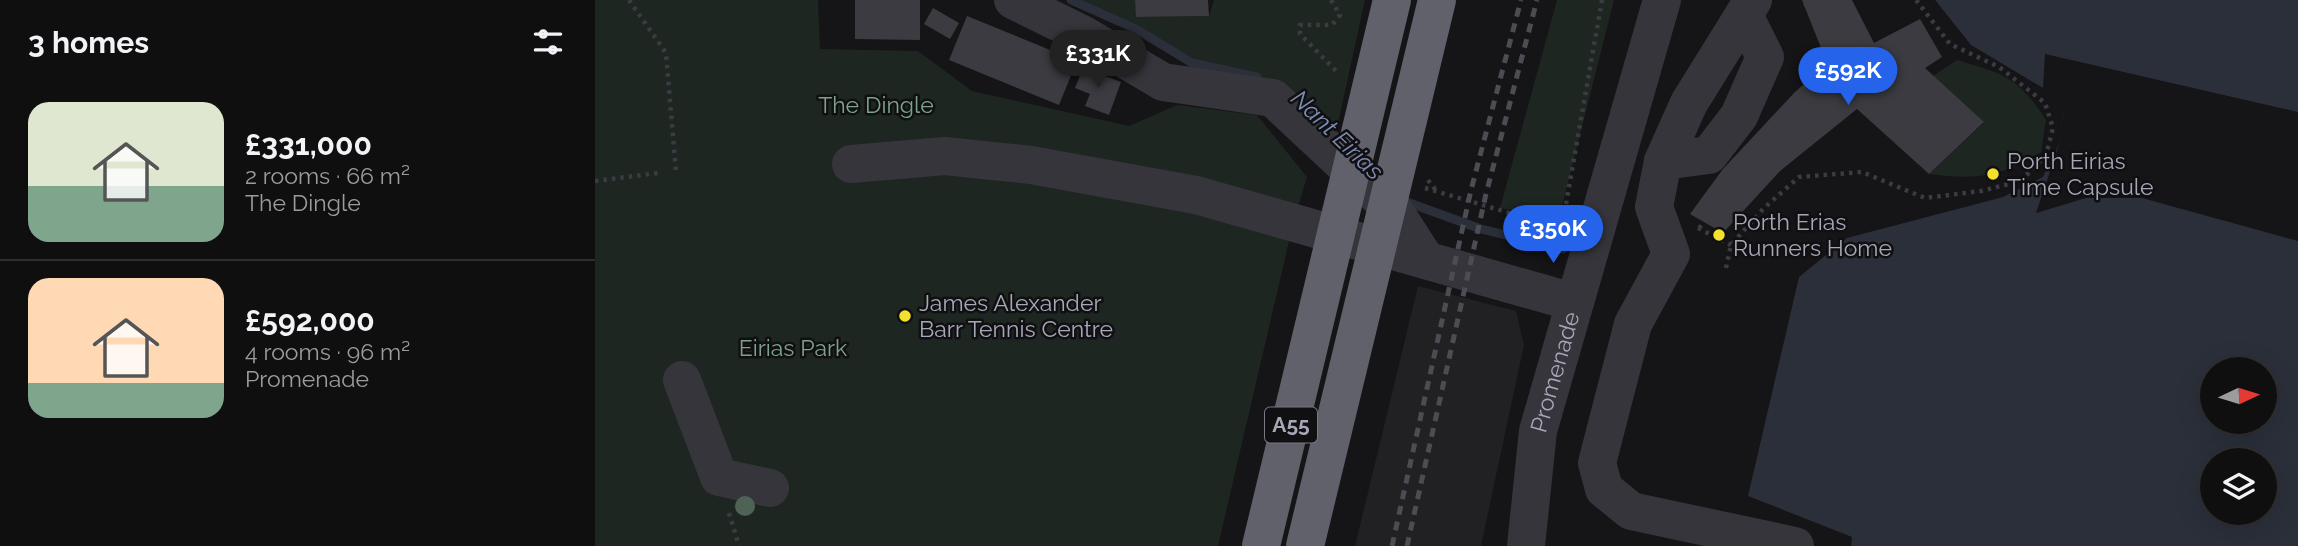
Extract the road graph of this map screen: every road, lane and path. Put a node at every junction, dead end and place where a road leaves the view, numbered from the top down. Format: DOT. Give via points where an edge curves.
graph roads {
  1 [pos="629,0"];
  2 [pos="1013,0"];
  3 [pos="1392,0"];
  4 [pos="1437,0"];
  5 [pos="1602,0"];
  6 [pos="1662,0"];
  7 [pos="1814,0"];
  8 [pos="1916,0"];
  9 [pos="1845,2"];
  10 [pos="1749,7"];
  11 [pos="1853,26"];
  12 [pos="1916,47"];
  13 [pos="1869,72"];
  14 [pos="1940,134"];
  15 [pos="851,164"];
  16 [pos="677,172"];
  17 [pos="657,173"];
  18 [pos="595,181"];
  19 [pos="1438,192"];
  20 [pos="1565,211"];
  21 [pos="1699,228"];
  22 [pos="1574,229"];
  23 [pos="1426,260"];
  24 [pos="1726,268"];
  25 [pos="1573,302"];
  26 [pos="682,380"];
  27 [pos="770,488"];
  28 [pos="1261,546"];
  29 [pos="1305,546"];
  30 [pos="1525,546"];
  31 [pos="1795,546"];
  1 -- 16 [label="path" via="666,53"];
  2 -- 23 [label="street" via="1163,82 1273,98 1395,212"];
  3 -- 28 [label="highway, A55"];
  4 -- 29 [label="highway, A55"];
  5 -- 20 [label="path"];
  6 -- 22 [label="street, Promenade"];
  7 -- 9 [label="path" via="1806,5"];
  8 -- 24 [label="path" via="1950,44 1999,67 2045,103 2053,128 2046,155 2021,181 1925,198 1862,172 1799,177 1731,245"];
  9 -- 11 [label="path"];
  9 -- 11 [label="path" via="1816,30"];
  10 -- 31 [label="street" via="1689,103 1663,161 1654,207 1671,254 1633,324 1597,463 1604,489 1631,511"];
  11 -- 13 [label="path"];
  12 -- 13 [label="path"];
  13 -- 14 [label="path"];
  13 -- 21 [label="path" via="1766,154"];
  15 -- 23 [label="street" via="945,156 1031,165 1196,195"];
  17 -- 18 [label="path"];
  19 -- 22 [label="path"];
  22 -- 25 [label="street, Promenade"];
  23 -- 25 [label="street"];
  25 -- 30 [label="street, Promenade" via="1538,431"];
  26 -- 27 [label="street" via="719,477"];
}
